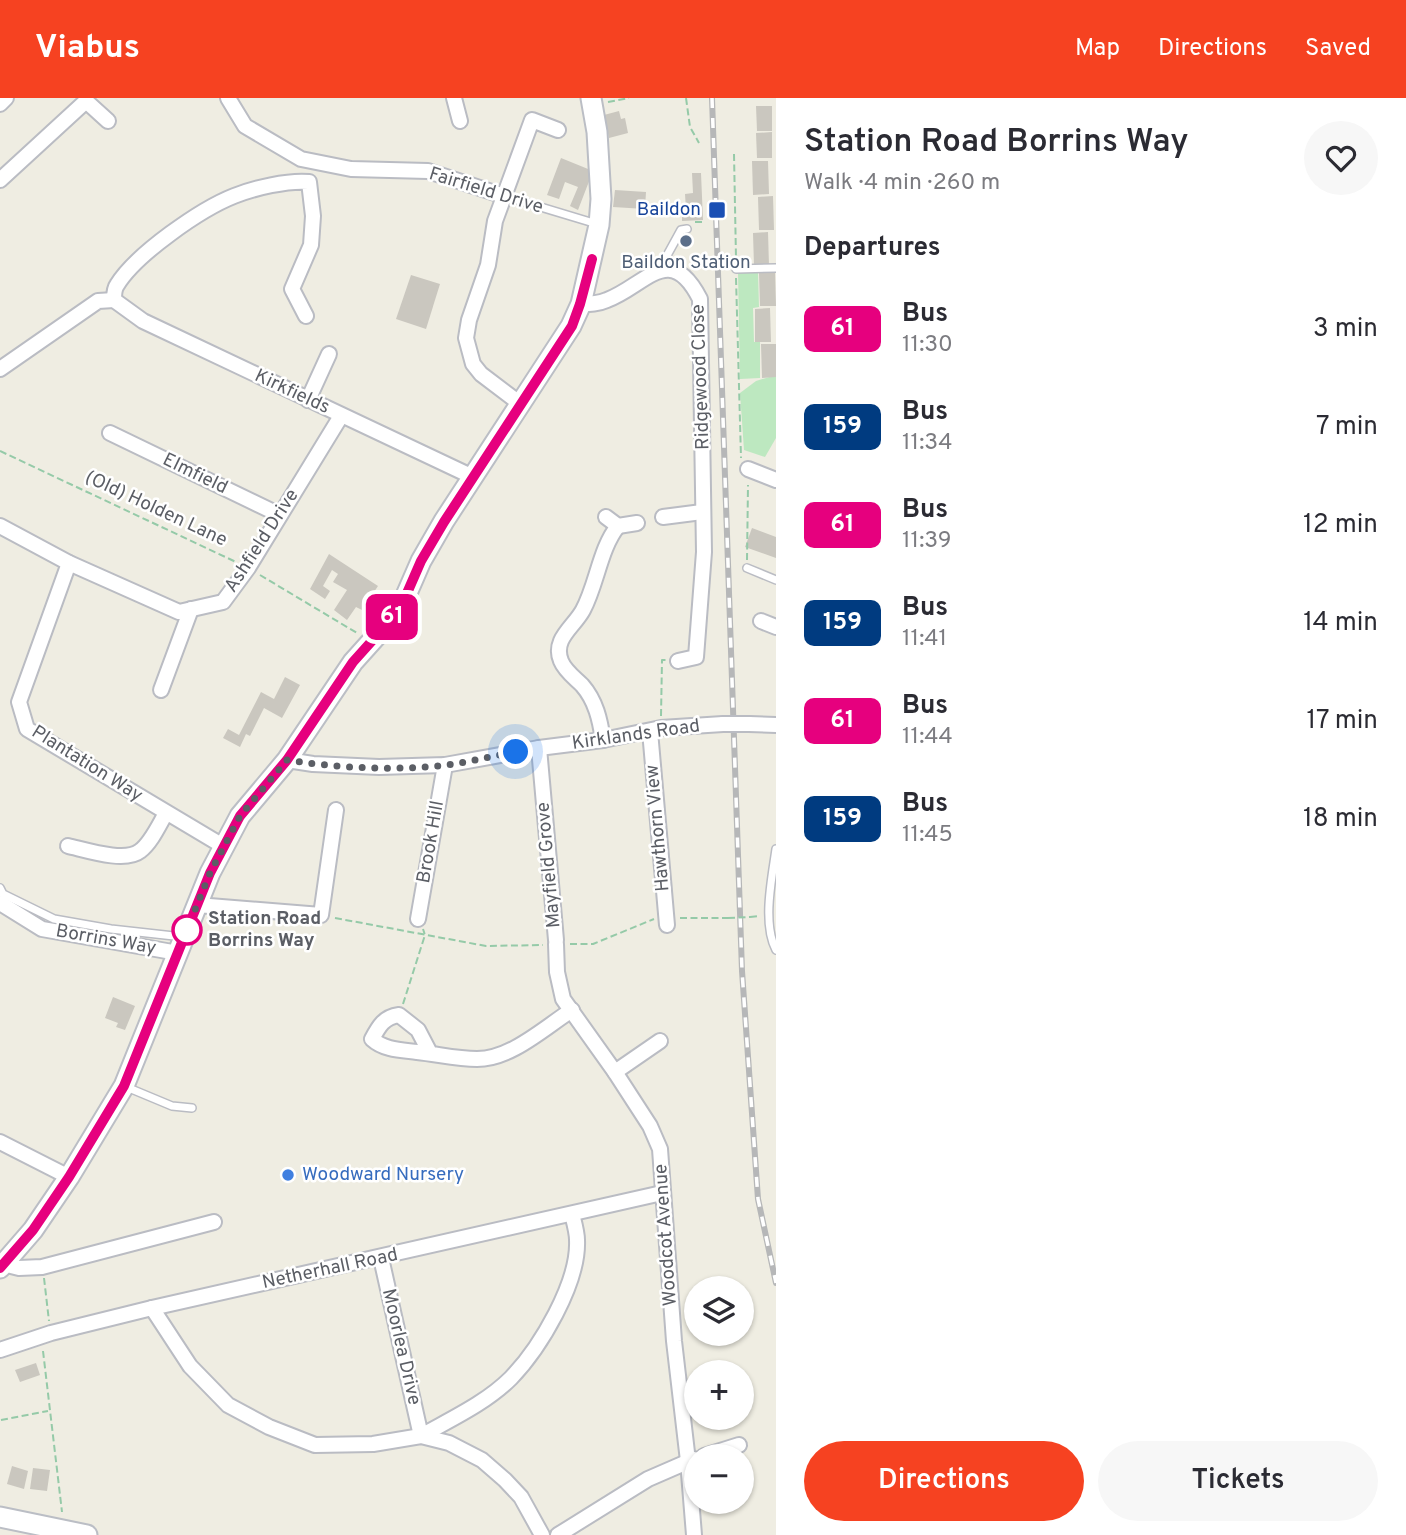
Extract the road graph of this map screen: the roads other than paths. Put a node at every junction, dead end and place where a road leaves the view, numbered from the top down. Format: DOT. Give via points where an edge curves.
graph roads {
  1 [pos="6,98"];
  2 [pos="454,98"];
  3 [pos="233,100"];
  4 [pos="592,101"];
  5 [pos="0,104"];
  6 [pos="107,121"];
  7 [pos="460,121"];
  8 [pos="558,130"];
  9 [pos="0,180"];
  10 [pos="504,196"];
  11 [pos="599,225"];
  12 [pos="689,226"];
  13 [pos="776,268"];
  14 [pos="736,269"];
  15 [pos="659,271"];
  16 [pos="114,300"];
  17 [pos="580,304"];
  18 [pos="306,316"];
  19 [pos="329,354"];
  20 [pos="0,369"];
  21 [pos="308,400"];
  22 [pos="522,405"];
  23 [pos="341,416"];
  24 [pos="110,433"];
  25 [pos="748,469"];
  26 [pos="473,477"];
  27 [pos="776,480"];
  28 [pos="702,512"];
  29 [pos="280,515"];
  30 [pos="606,517"];
  31 [pos="663,517"];
  32 [pos="637,523"];
  33 [pos="0,526"];
  34 [pos="618,526"];
  35 [pos="69,563"];
  36 [pos="747,568"];
  37 [pos="776,580"];
  38 [pos="191,609"];
  39 [pos="761,621"];
  40 [pos="776,627"];
  41 [pos="678,661"];
  42 [pos="161,690"];
  43 [pos="776,725"];
  44 [pos="656,729"];
  45 [pos="603,740"];
  46 [pos="539,748"];
  47 [pos="287,760"];
  48 [pos="445,765"];
  49 [pos="336,810"];
  50 [pos="166,813"];
  51 [pos="68,846"];
  52 [pos="223,846"];
  53 [pos="776,849"];
  54 [pos="0,888"];
  55 [pos="0,903"];
  56 [pos="197,905"];
  57 [pos="418,919"];
  58 [pos="667,923"];
  59 [pos="556,942"];
  60 [pos="181,945"];
  61 [pos="776,950"];
  62 [pos="572,1010"];
  63 [pos="660,1041"];
  64 [pos="430,1053"];
  65 [pos="615,1072"];
  66 [pos="124,1086"];
  67 [pos="192,1108"];
  68 [pos="0,1142"];
  69 [pos="69,1177"];
  70 [pos="662,1193"];
  71 [pos="572,1214"];
  72 [pos="214,1222"];
  73 [pos="381,1258"];
  74 [pos="2,1266"];
  75 [pos="152,1308"];
  76 [pos="0,1350"];
  77 [pos="421,1436"];
  78 [pos="690,1444"];
  79 [pos="684,1463"];
  80 [pos="693,1514"];
  81 [pos="0,1517"];
  82 [pos="38,1530"];
  83 [pos="87,1535"];
  84 [pos="542,1535"];
  85 [pos="558,1535"];
  86 [pos="694,1535"];
  1 -- 5 [label="street"];
  2 -- 7 [label="street"];
  3 -- 10 [label="street, Fairfield Drive" via="245,126 301,159 351,169 428,171"];
  4 -- 11 [label="street"];
  6 -- 9 [label="street" via="86,101"];
  8 -- 10 [label="street" via="532,120"];
  10 -- 11 [label="lane, Fairfield Drive"];
  10 -- 22 [label="street" via="466,338 473,364"];
  11 -- 17 [label="street"];
  12 -- 15 [label="lane" via="681,230"];
  13 -- 14 [label="lane"];
  15 -- 17 [label="street" via="610,300"];
  15 -- 28 [label="street, Ridgewood Close" via="676,271 685,277 700,299"];
  16 -- 18 [label="street" via="115,287 132,265 174,230 233,196 294,180 309,182 313,216 311,245 292,289"];
  16 -- 20 [label="street" via="99,301"];
  16 -- 21 [label="street, Kirkfields" via="143,321"];
  17 -- 22 [label="street" via="572,326"];
  19 -- 21 [label="street"];
  21 -- 23 [label="street, Kirkfields"];
  22 -- 26 [label="street"];
  23 -- 26 [label="street, Kirkfields"];
  23 -- 29 [label="street, Ashfield Drive"];
  24 -- 29 [label="street, Elmfield"];
  25 -- 27 [label="street"];
  26 -- 47 [label="street" via="421,561 404,600 353,662"];
  28 -- 31 [label="street"];
  28 -- 41 [label="street, Ridgewood Close" via="703,574 696,657"];
  29 -- 38 [label="street, Ashfield Drive" via="223,602"];
  30 -- 34 [label="street"];
  32 -- 34 [label="street"];
  33 -- 35 [label="street, Ashfield Drive"];
  34 -- 45 [label="street" via="584,608 561,638 559,652 561,663 591,696"];
  35 -- 38 [label="street, Ashfield Drive" via="179,612"];
  35 -- 50 [label="street, Plantation Way" via="19,702 27,729"];
  36 -- 37 [label="lane"];
  38 -- 42 [label="street"];
  39 -- 40 [label="street"];
  43 -- 44 [label="street, Kirklands Road, bridge"];
  44 -- 45 [label="street, Kirklands Road"];
  44 -- 58 [label="street, Hawthorn View"];
  45 -- 46 [label="street, Kirklands Road"];
  46 -- 48 [label="street, Kirklands Road"];
  46 -- 59 [label="street, Mayfield Grove"];
  47 -- 48 [label="street, Kirklands Road" via="379,767"];
  47 -- 52 [label="street" via="240,816"];
  48 -- 57 [label="street, Brook Hill"];
  49 -- 56 [label="street" via="321,915"];
  50 -- 51 [label="street" via="142,850 131,856"];
  50 -- 52 [label="street, Plantation Way"];
  52 -- 56 [label="street"];
  53 -- 61 [label="lane" via="769,896"];
  54 -- 60 [label="lane" via="3,894 54,919"];
  55 -- 60 [label="street, Borrins Way" via="42,929"];
  56 -- 60 [label="street"];
  59 -- 62 [label="street, Woodcot Avenue" via="563,999"];
  60 -- 66 [label="street"];
  62 -- 64 [label="street" via="495,1056 477,1059"];
  62 -- 65 [label="street, Woodcot Avenue"];
  63 -- 65 [label="street"];
  64 -- 64 [label="street" via="389,1048 368,1042 389,1016 399,1015 418,1031"];
  65 -- 70 [label="street, Woodcot Avenue" via="660,1149"];
  66 -- 67 [label="lane" via="172,1106"];
  66 -- 69 [label="street"];
  68 -- 69 [label="street"];
  69 -- 74 [label="street"];
  70 -- 71 [label="street, Netherhall Road"];
  70 -- 78 [label="street, Woodcot Avenue" via="674,1341"];
  71 -- 73 [label="street, Netherhall Road"];
  71 -- 77 [label="street" via="576,1258 541,1342 510,1380 469,1410"];
  72 -- 74 [label="street" via="42,1267"];
  73 -- 75 [label="street, Netherhall Road"];
  73 -- 77 [label="street, Moorlea Drive"];
  75 -- 76 [label="street, Netherhall Road"];
  75 -- 77 [label="street" via="190,1366 228,1405 269,1427 315,1445 373,1444"];
  77 -- 84 [label="street" via="449,1443 482,1460 521,1497"];
  79 -- 85 [label="street" via="648,1479"];
  80 -- 86 [label="street, Woodcot Avenue"];
  81 -- 82 [label="street"];
  82 -- 83 [label="street"];
}
